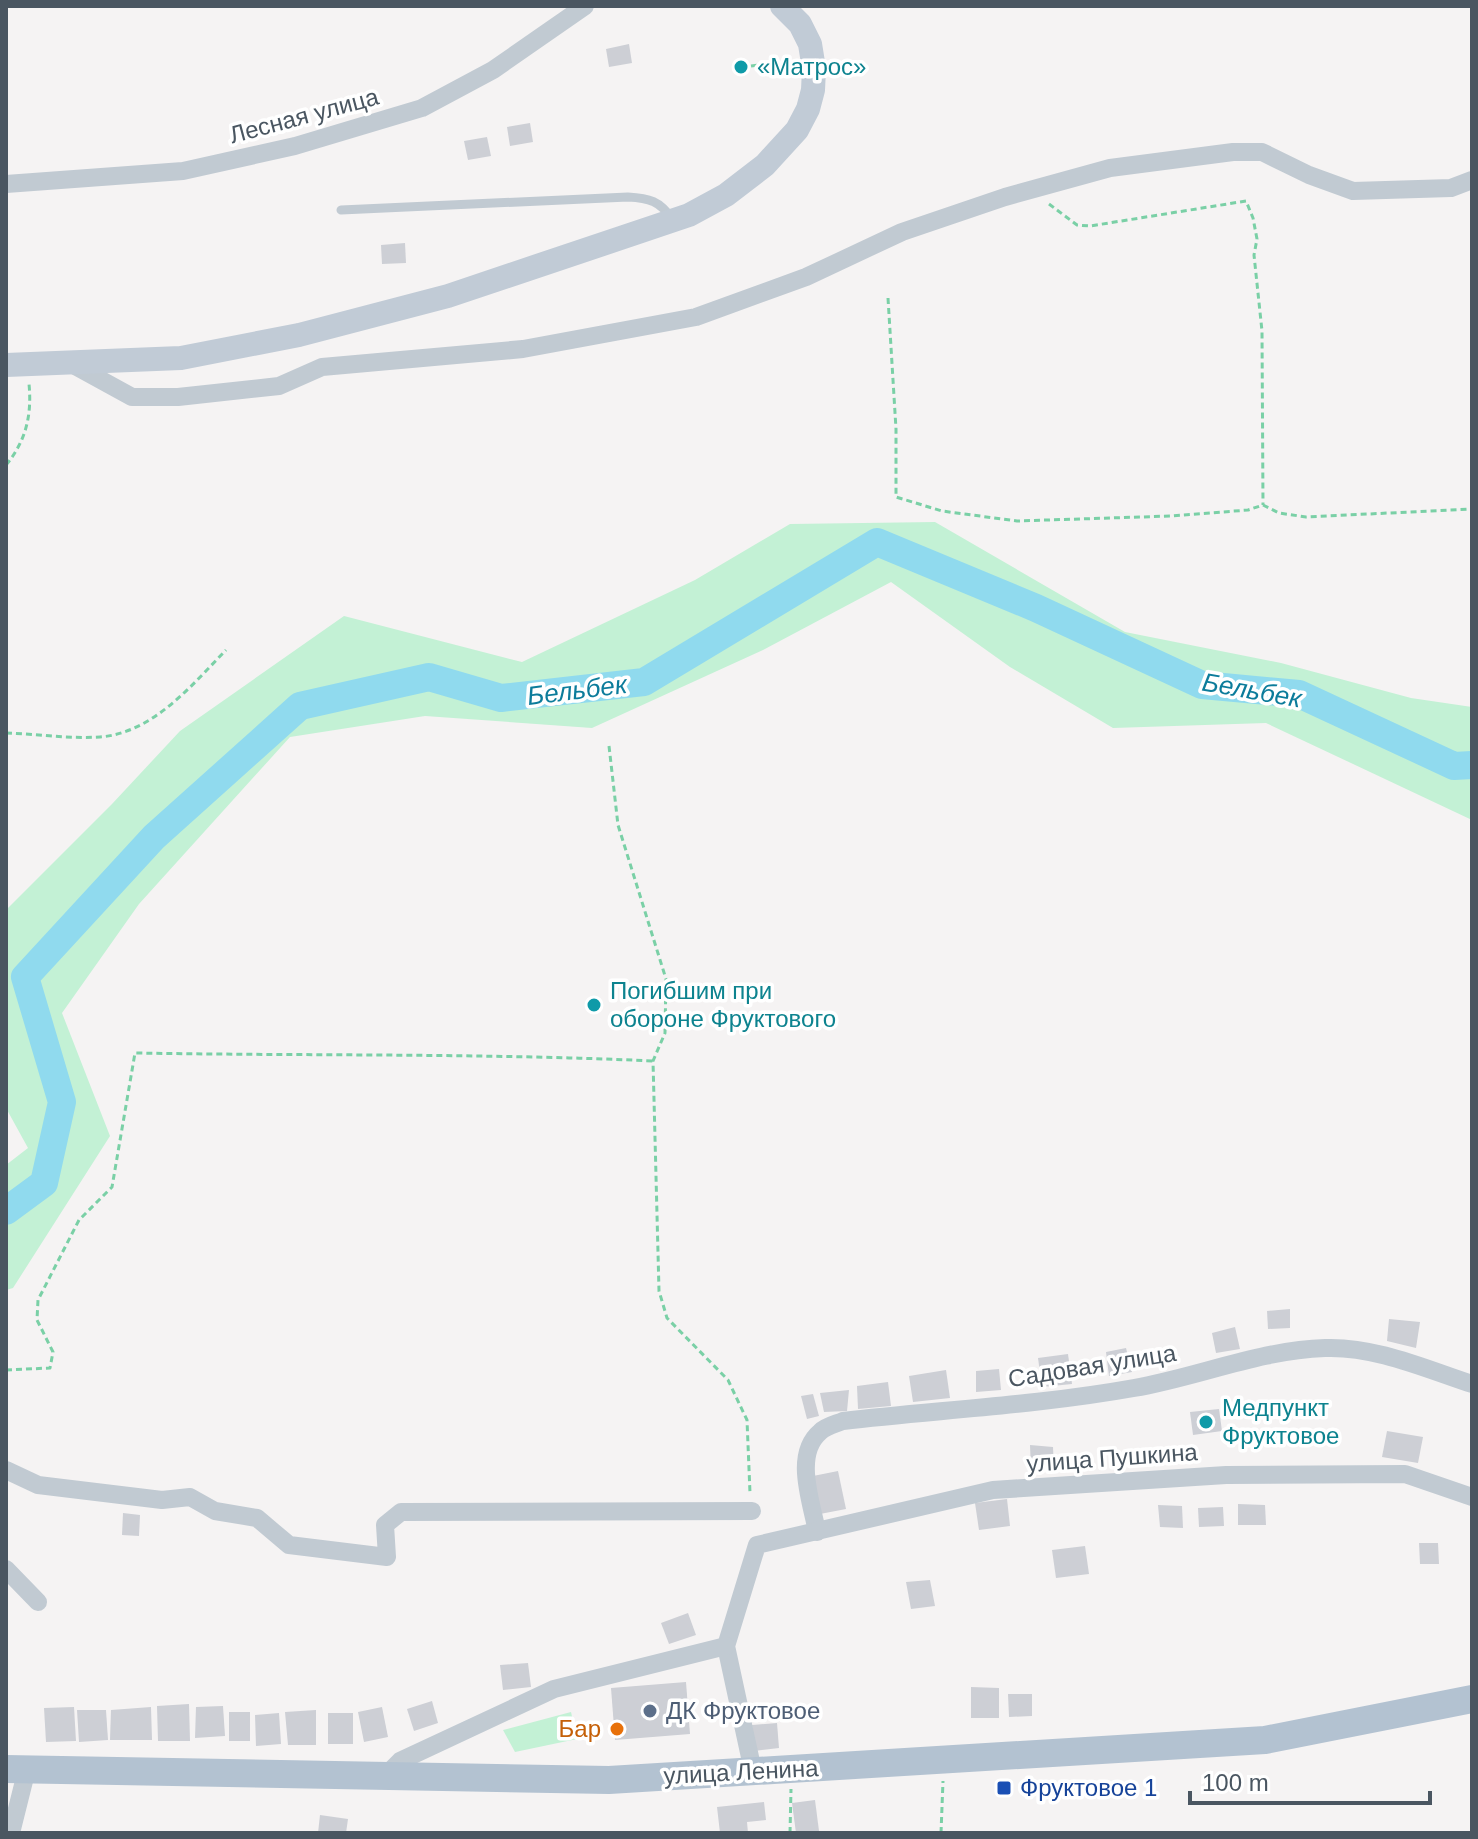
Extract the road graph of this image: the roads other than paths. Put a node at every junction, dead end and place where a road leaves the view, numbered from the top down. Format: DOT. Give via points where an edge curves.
graph roads {
  1 [pos="585,6"];
  2 [pos="782,6"];
  3 [pos="1472,180"];
  4 [pos="6,184"];
  5 [pos="341,210"];
  6 [pos="674,222"];
  7 [pos="67,361"];
  8 [pos="16,365"];
  9 [pos="1472,1384"];
  10 [pos="6,1470"];
  11 [pos="1472,1497"];
  12 [pos="752,1511"];
  13 [pos="817,1532"];
  14 [pos="6,1569"];
  15 [pos="38,1602"];
  16 [pos="726,1646"];
  17 [pos="1472,1699"];
  18 [pos="17,1769"];
  19 [pos="753,1771"];
  20 [pos="385,1776"];
  21 [pos="11,1833"];
  1 -- 4 [label="street, Лесная улица" via="493,70 422,108 295,146 183,171"];
  2 -- 6 [label="street" via="810,44 813,90 802,120 765,165 726,195"];
  3 -- 7 [label="street" via="1451,188 1353,191 1262,152 1233,152 1126,166 1005,197 902,232 806,277 696,317 523,349 322,367 279,386 178,397 132,397"];
  5 -- 6 [label="lane" via="628,197 663,205"];
  6 -- 7 [label="street" via="448,296 299,335 181,358"];
  7 -- 8 [label="street"];
  9 -- 13 [label="street, Садовая улица" via="1369,1353 1325,1348 1273,1354 1135,1388 843,1421 821,1430 810,1443 806,1476"];
  10 -- 12 [label="street" via="38,1485 162,1500 190,1497 215,1511 257,1518 289,1545 387,1557 385,1525 401,1512"];
  11 -- 13 [label="street, улица Пушкина" via="1405,1474 1226,1475 993,1490"];
  13 -- 16 [label="street, улица Пушкина" via="757,1545"];
  14 -- 15 [label="street"];
  16 -- 19 [label="street"];
  16 -- 20 [label="street" via="554,1689 400,1761"];
  17 -- 19 [label="main road, улица Ленина" via="1265,1740"];
  18 -- 20 [label="main road, улица Ленина"];
  18 -- 21 [label="street"];
  19 -- 20 [label="main road, улица Ленина" via="609,1780"];
}
